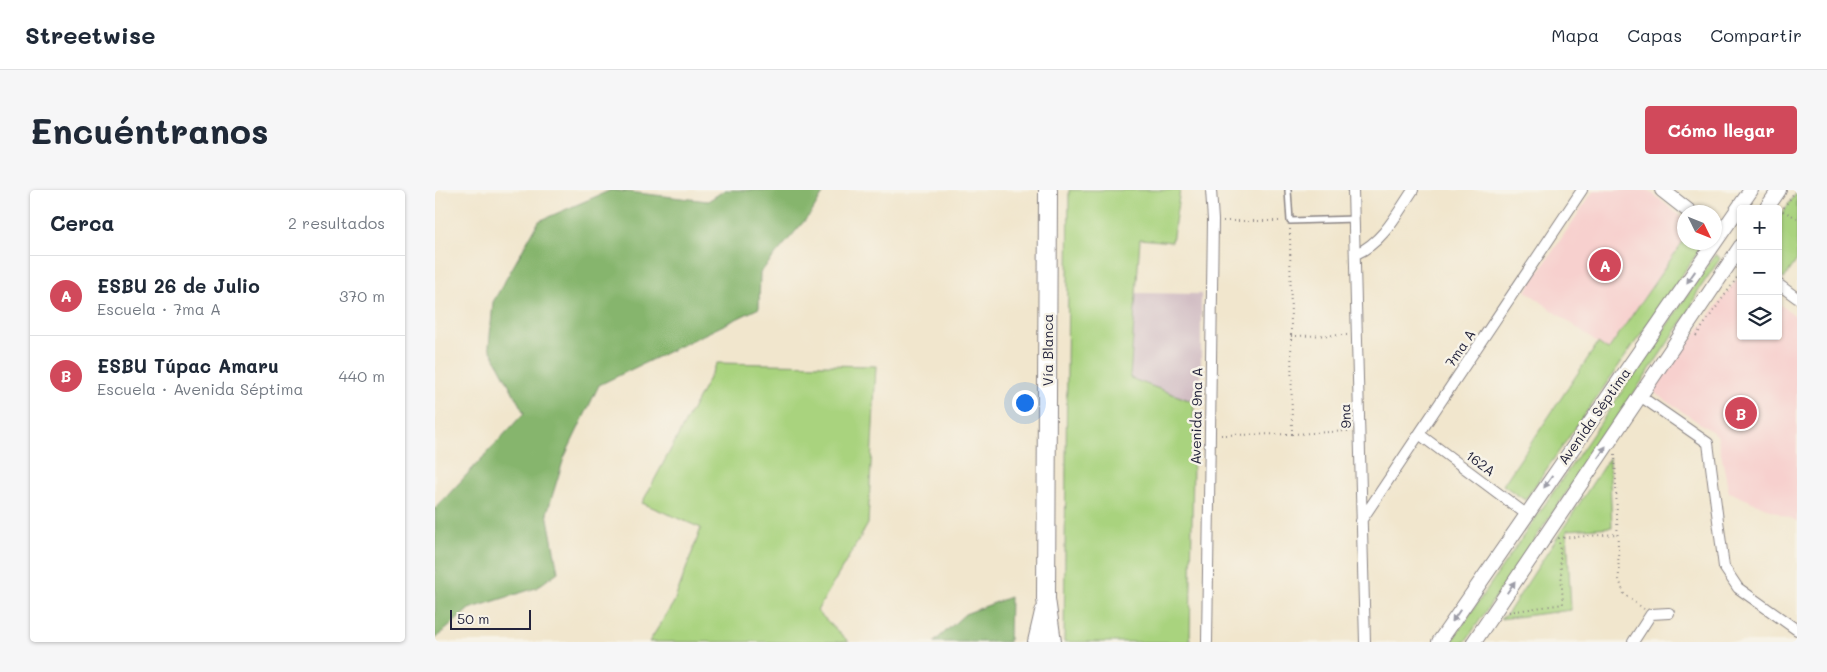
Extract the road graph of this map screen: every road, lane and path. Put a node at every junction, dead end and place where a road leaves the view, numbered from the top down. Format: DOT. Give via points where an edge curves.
graph roads {
  1 [pos="1048,190"];
  2 [pos="1211,190"];
  3 [pos="1288,190"];
  4 [pos="1353,190"];
  5 [pos="1413,190"];
  6 [pos="1582,190"];
  7 [pos="1663,190"];
  8 [pos="1751,190"];
  9 [pos="1779,190"];
  10 [pos="1795,190"];
  11 [pos="1681,205"];
  12 [pos="1769,205"];
  13 [pos="1782,210"];
  14 [pos="1797,218"];
  15 [pos="1355,219"];
  16 [pos="1213,220"];
  17 [pos="1289,222"];
  18 [pos="1722,228"];
  19 [pos="1722,239"];
  20 [pos="1707,250"];
  21 [pos="1738,250"];
  22 [pos="1356,254"];
  23 [pos="1737,254"];
  24 [pos="1782,287"];
  25 [pos="1797,298"];
  26 [pos="1357,334"];
  27 [pos="1291,336"];
  28 [pos="1640,396"];
  29 [pos="1359,431"];
  30 [pos="1292,434"];
  31 [pos="1419,434"];
  32 [pos="1210,436"];
  33 [pos="1615,454"];
  34 [pos="1526,514"];
  35 [pos="1361,521"];
  36 [pos="1618,534"];
  37 [pos="1047,599"];
  38 [pos="1508,612"];
  39 [pos="1669,613"];
  40 [pos="1651,614"];
  41 [pos="1797,630"];
  42 [pos="1037,642"];
  43 [pos="1052,642"];
  44 [pos="1207,642"];
  45 [pos="1365,642"];
  46 [pos="1439,642"];
  47 [pos="1474,642"];
  48 [pos="1633,642"];
  1 -- 37 [label="highway, Vía Blanca"];
  2 -- 16 [label="street, Avenida 9na A"];
  3 -- 17 [label="lane"];
  4 -- 15 [label="street, 9na"];
  5 -- 22 [label="street" via="1381,237"];
  6 -- 31 [label="street, 7ma A"];
  7 -- 11 [label="main road"];
  8 -- 18 [label="main road, Avenida Séptima"];
  9 -- 12 [label="main road"];
  10 -- 13 [label="path"];
  13 -- 14 [label="path"];
  15 -- 17 [label="lane"];
  15 -- 22 [label="street, 9na"];
  16 -- 17 [label="path"];
  16 -- 32 [label="street, Avenida 9na A"];
  17 -- 27 [label="path"];
  19 -- 21 [label="main road"];
  20 -- 34 [label="main road, Avenida Séptima, one-way"];
  22 -- 26 [label="street, 9na"];
  23 -- 28 [label="main road, Avenida Séptima"];
  24 -- 25 [label="street"];
  26 -- 27 [label="path"];
  26 -- 29 [label="street, 9na"];
  27 -- 30 [label="path"];
  28 -- 41 [label="street" via="1708,443 1723,568 1738,588"];
  47 -- 28 [label="main road, Avenida Séptima, one-way"];
  29 -- 30 [label="path"];
  29 -- 35 [label="street, 9na"];
  30 -- 32 [label="path"];
  31 -- 34 [label="street, 162A"];
  31 -- 35 [label="street, 7ma A"];
  32 -- 44 [label="street, Avenida 9na A"];
  33 -- 36 [label="path"];
  34 -- 46 [label="main road, Avenida Séptima, one-way"];
  35 -- 45 [label="street, 9na"];
  36 -- 38 [label="path" via="1559,538 1563,604"];
  36 -- 40 [label="path" via="1619,579 1624,594"];
  37 -- 42 [label="highway, Vía Blanca"];
  37 -- 43 [label="highway, Vía Blanca"];
  39 -- 40 [label="street"];
  40 -- 48 [label="street"];
}
